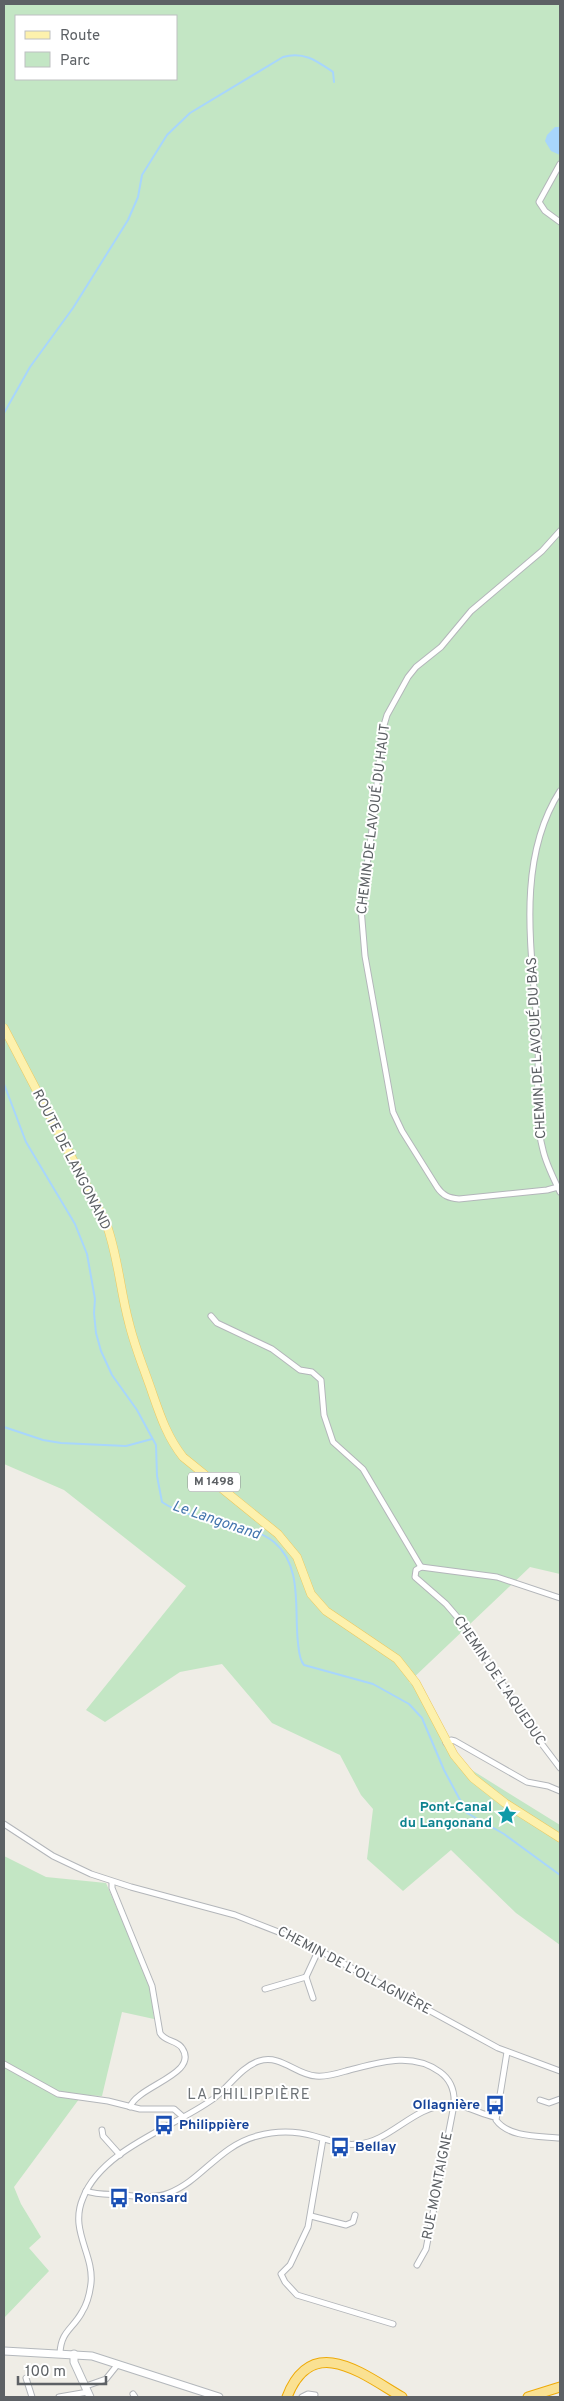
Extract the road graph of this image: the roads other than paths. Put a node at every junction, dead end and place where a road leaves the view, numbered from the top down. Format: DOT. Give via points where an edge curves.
graph roads {
  1 [pos="560,164"];
  2 [pos="560,222"];
  3 [pos="560,531"];
  4 [pos="560,791"];
  5 [pos="4,1028"];
  6 [pos="559,1190"];
  7 [pos="210,1316"];
  8 [pos="421,1567"];
  9 [pos="560,1598"];
  10 [pos="446,1742"];
  11 [pos="560,1768"];
  12 [pos="560,1791"];
  13 [pos="4,1824"];
  14 [pos="560,1838"];
  15 [pos="112,1882"];
  16 [pos="319,1950"];
  17 [pos="306,1977"];
  18 [pos="265,1989"];
  19 [pos="313,1998"];
  20 [pos="507,2052"];
  21 [pos="4,2064"];
  22 [pos="560,2070"];
  23 [pos="540,2100"];
  24 [pos="560,2100"];
  25 [pos="454,2105"];
  26 [pos="130,2107"];
  27 [pos="182,2116"];
  28 [pos="495,2117"];
  29 [pos="102,2130"];
  30 [pos="560,2138"];
  31 [pos="323,2139"];
  32 [pos="120,2155"];
  33 [pos="86,2191"];
  34 [pos="355,2215"];
  35 [pos="311,2216"];
  36 [pos="417,2265"];
  37 [pos="393,2324"];
  38 [pos="4,2351"];
  39 [pos="60,2354"];
  40 [pos="74,2354"];
  41 [pos="118,2364"];
  42 [pos="26,2378"];
  43 [pos="560,2387"];
  44 [pos="89,2391"];
  45 [pos="315,2395"];
  46 [pos="32,2397"];
  47 [pos="59,2397"];
  48 [pos="218,2397"];
  49 [pos="287,2397"];
  50 [pos="302,2397"];
  51 [pos="402,2397"];
  52 [pos="528,2397"];
  1 -- 2 [label="street" via="539,202"];
  3 -- 6 [label="street, CHEMIN DE LAVOUÉ DU HAUT" via="542,551 471,611 441,647 416,667 392,703 382,732 361,908 365,956 393,1112 437,1187 449,1198 460,1199"];
  4 -- 6 [label="street, CHEMIN DE LAVOUÉ DU BAS" via="540,839 532,877 529,920 538,1040 538,1119 543,1152"];
  5 -- 10 [label="main road, ROUTE DE LANGONAND / M 1498" via="106,1223 136,1347 174,1446 284,1540 297,1557 317,1603 397,1659 416,1683"];
  7 -- 8 [label="street, CHEMIN DE L'AQUEDUC" via="217,1323 272,1349 300,1370 318,1375 324,1415 333,1442 363,1469"];
  8 -- 9 [label="street" via="497,1577"];
  8 -- 11 [label="street, CHEMIN DE L'AQUEDUC" via="416,1570 415,1577 446,1604 471,1633"];
  10 -- 12 [label="street" via="455,1741 527,1782"];
  10 -- 14 [label="main road, ROUTE DE LANGONAND / M 1498" via="462,1767 489,1792"];
  13 -- 15 [label="street, CHEMIN DE L'OLLAGNIÈRE" via="53,1856"];
  15 -- 16 [label="street, CHEMIN DE L'OLLAGNIÈRE" via="235,1915 276,1929"];
  15 -- 26 [label="street" via="152,1986 160,2033 180,2046 185,2055 175,2074 141,2092"];
  16 -- 17 [label="street"];
  16 -- 20 [label="street, CHEMIN DE L'OLLAGNIÈRE"];
  17 -- 18 [label="street"];
  17 -- 19 [label="street"];
  20 -- 22 [label="street, CHEMIN DE L'OLLAGNIÈRE"];
  20 -- 28 [label="street"];
  21 -- 26 [label="street" via="58,2094"];
  23 -- 24 [label="street" via="549,2103"];
  25 -- 27 [label="street" via="453,2089 447,2079 433,2068 415,2061 387,2061 322,2076 310,2075 275,2060 265,2060 250,2065 212,2100"];
  25 -- 28 [label="street"];
  25 -- 31 [label="street" via="429,2109 367,2143 344,2144"];
  25 -- 36 [label="street, RUE MONTAIGNE" via="426,2249"];
  26 -- 27 [label="street" via="174,2109"];
  27 -- 32 [label="street"];
  28 -- 30 [label="street" via="502,2127 514,2132"];
  29 -- 32 [label="street"];
  31 -- 33 [label="street" via="282,2132 247,2139 224,2152 176,2190 158,2196"];
  31 -- 35 [label="street"];
  32 -- 33 [label="street" via="98,2173"];
  33 -- 39 [label="street" via="78,2219 91,2282 83,2310 63,2336"];
  34 -- 35 [label="street" via="353,2222 346,2225"];
  35 -- 37 [label="street" via="290,2265 281,2274 285,2282 297,2295"];
  38 -- 39 [label="street"];
  39 -- 40 [label="street"];
  40 -- 41 [label="street"];
  40 -- 44 [label="street" via="74,2362"];
  41 -- 44 [label="street" via="106,2379"];
  41 -- 48 [label="street"];
  42 -- 46 [label="street"];
  43 -- 52 [label="highway"];
  44 -- 47 [label="street"];
  45 -- 50 [label="street"];
  49 -- 51 [label="highway" via="294,2382 306,2370 323,2362 335,2362 358,2371"];
}
